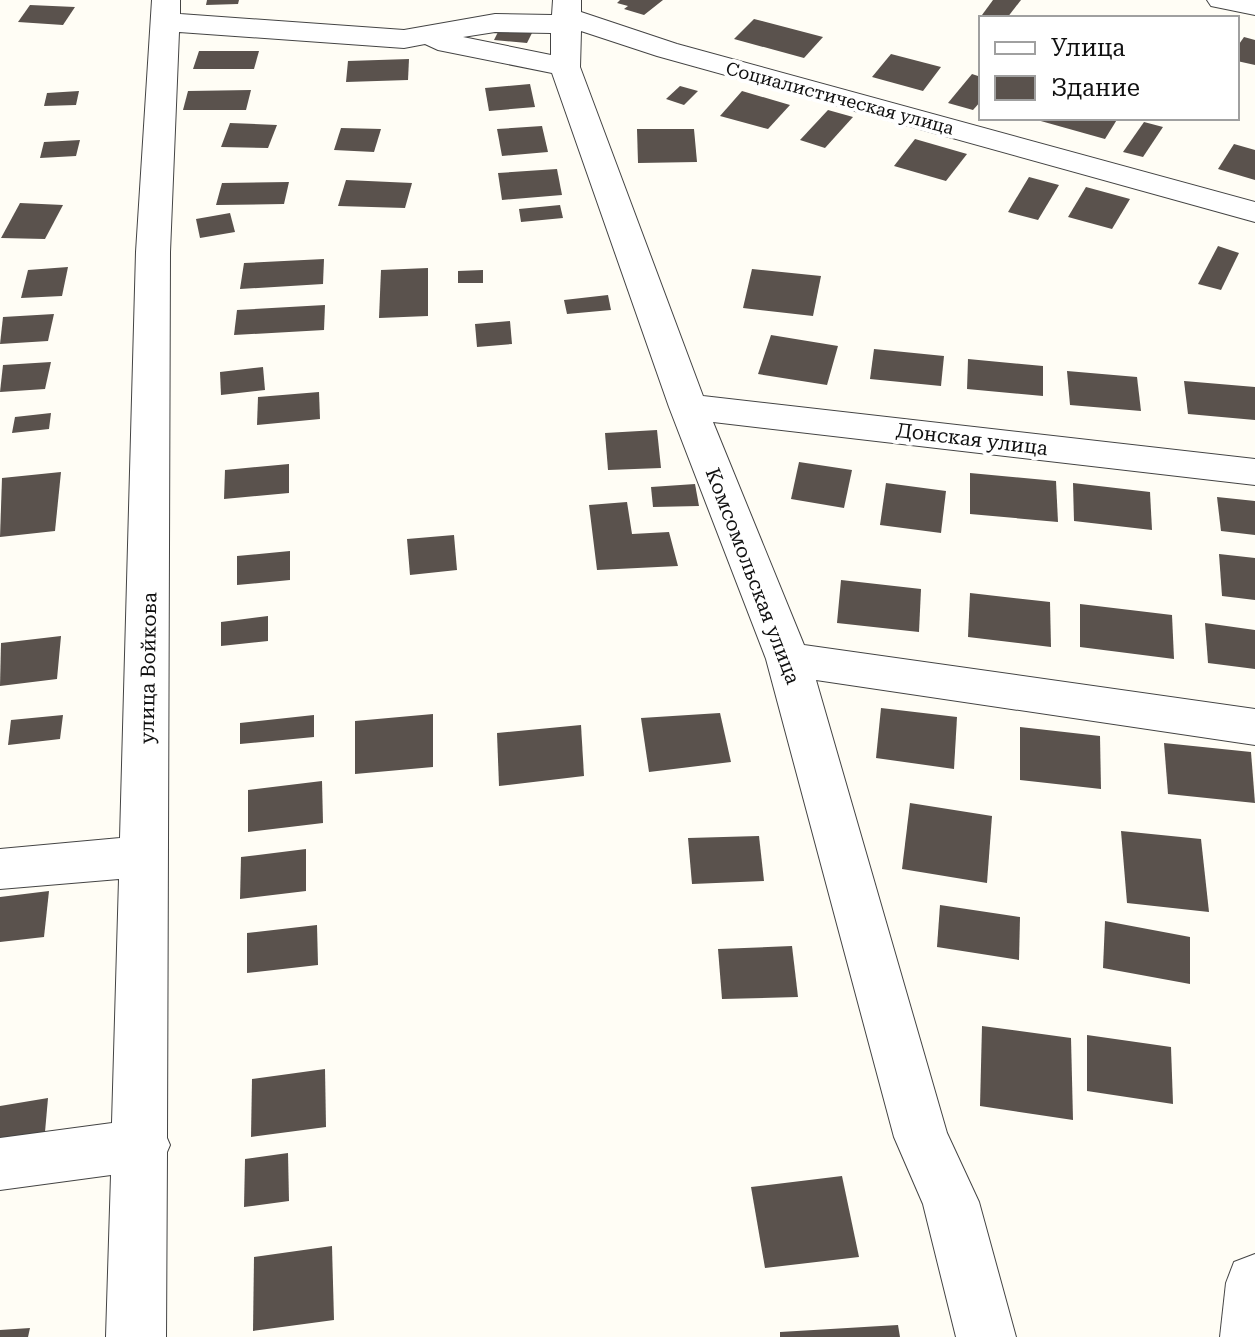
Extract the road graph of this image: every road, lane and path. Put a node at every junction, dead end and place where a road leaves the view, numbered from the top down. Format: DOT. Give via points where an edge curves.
graph roads {
  1 [pos="1221,0"];
  2 [pos="1255,6"];
  3 [pos="166,11"];
  4 [pos="566,33"];
  5 [pos="404,39"];
  6 [pos="1255,212"];
  7 [pos="688,407"];
  8 [pos="1255,472"];
  9 [pos="788,659"];
  10 [pos="1255,727"];
  11 [pos="146,856"];
  12 [pos="0,869"];
  13 [pos="142,1145"];
  14 [pos="0,1164"];
  15 [pos="1255,1283"];
  16 [pos="136,1337"];
  17 [pos="986,1337"];
  18 [pos="1250,1337"];
  1 -- 2 [label="street"];
  3 -- 5 [label="street"];
  3 -- 11 [label="street, улица Войкова" via="153,252"];
  4 -- 5 [label="street" via="447,42"];
  4 -- 5 [label="street" via="495,23"];
  4 -- 6 [label="street, Социалистическая улица" via="633,39"];
  4 -- 7 [label="street, Комсомольская улица"];
  7 -- 8 [label="street, Донская улица"];
  7 -- 9 [label="street, Комсомольская улица"];
  9 -- 10 [label="street"];
  9 -- 17 [label="street, Комсомольская улица" via="921,1137 951,1202"];
  11 -- 12 [label="street"];
  11 -- 13 [label="street, улица Войкова"];
  13 -- 14 [label="street"];
  13 -- 16 [label="street, улица Войкова"];
  15 -- 18 [label="street"];
}
